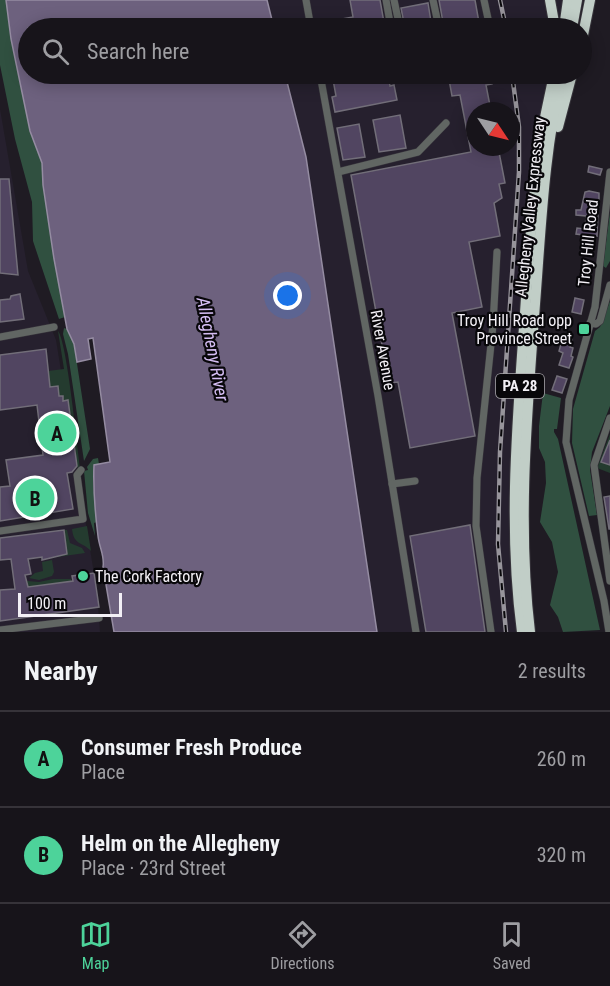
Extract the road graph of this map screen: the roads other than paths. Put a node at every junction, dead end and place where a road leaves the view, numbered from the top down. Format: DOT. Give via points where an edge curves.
graph roads {
  1 [pos="306,0"];
  2 [pos="386,0"];
  3 [pos="394,0"];
  4 [pos="433,0"];
  5 [pos="484,0"];
  6 [pos="550,0"];
  7 [pos="568,0"];
  8 [pos="577,0"];
  9 [pos="590,0"];
  10 [pos="309,18"];
  11 [pos="389,18"];
  12 [pos="398,18"];
  13 [pos="437,18"];
  14 [pos="487,18"];
  15 [pos="553,18"];
  16 [pos="565,18"];
  17 [pos="574,18"];
  18 [pos="586,18"];
  19 [pos="322,84"];
  20 [pos="551,84"];
  21 [pos="560,84"];
  22 [pos="569,84"];
  23 [pos="446,123"];
  24 [pos="338,172"];
  25 [pos="610,172"];
  26 [pos="545,174"];
  27 [pos="497,252"];
  28 [pos="610,285"];
  29 [pos="590,323"];
  30 [pos="54,327"];
  31 [pos="0,337"];
  32 [pos="610,418"];
  33 [pos="81,470"];
  34 [pos="416,481"];
  35 [pos="392,484"];
  36 [pos="0,531"];
  37 [pos="610,581"];
  38 [pos="99,618"];
  39 [pos="0,630"];
  40 [pos="416,632"];
  41 [pos="491,632"];
  42 [pos="522,632"];
  43 [pos="530,632"];
  44 [pos="609,632"];
  1 -- 10 [label="street"];
  2 -- 11 [label="street"];
  3 -- 12 [label="street"];
  4 -- 13 [label="street"];
  5 -- 14 [label="street"];
  6 -- 15 [label="highway"];
  7 -- 16 [label="highway"];
  8 -- 17 [label="highway"];
  9 -- 18 [label="highway"];
  19 -- 24 [label="street, River Avenue"];
  20 -- 42 [label="highway, Allegheny Valley Expressway / PA 28" via="532,215 516,448 515,551"];
  21 -- 26 [label="highway, Allegheny Valley Expressway / PA 28"];
  22 -- 26 [label="highway"];
  23 -- 24 [label="street" via="418,152"];
  24 -- 35 [label="street, River Avenue"];
  25 -- 29 [label="street, Troy Hill Road"];
  26 -- 43 [label="highway, Allegheny Valley Expressway / PA 28" via="523,493"];
  27 -- 41 [label="street" via="476,526"];
  28 -- 29 [label="street" via="600,321"];
  29 -- 44 [label="street, Troy Hill Road" via="569,400 566,442"];
  30 -- 31 [label="street"];
  32 -- 37 [label="street" via="594,465"];
  33 -- 36 [label="street" via="77,475 83,519"];
  34 -- 35 [label="street"];
  35 -- 40 [label="street, River Avenue"];
  38 -- 39 [label="street"];
}
